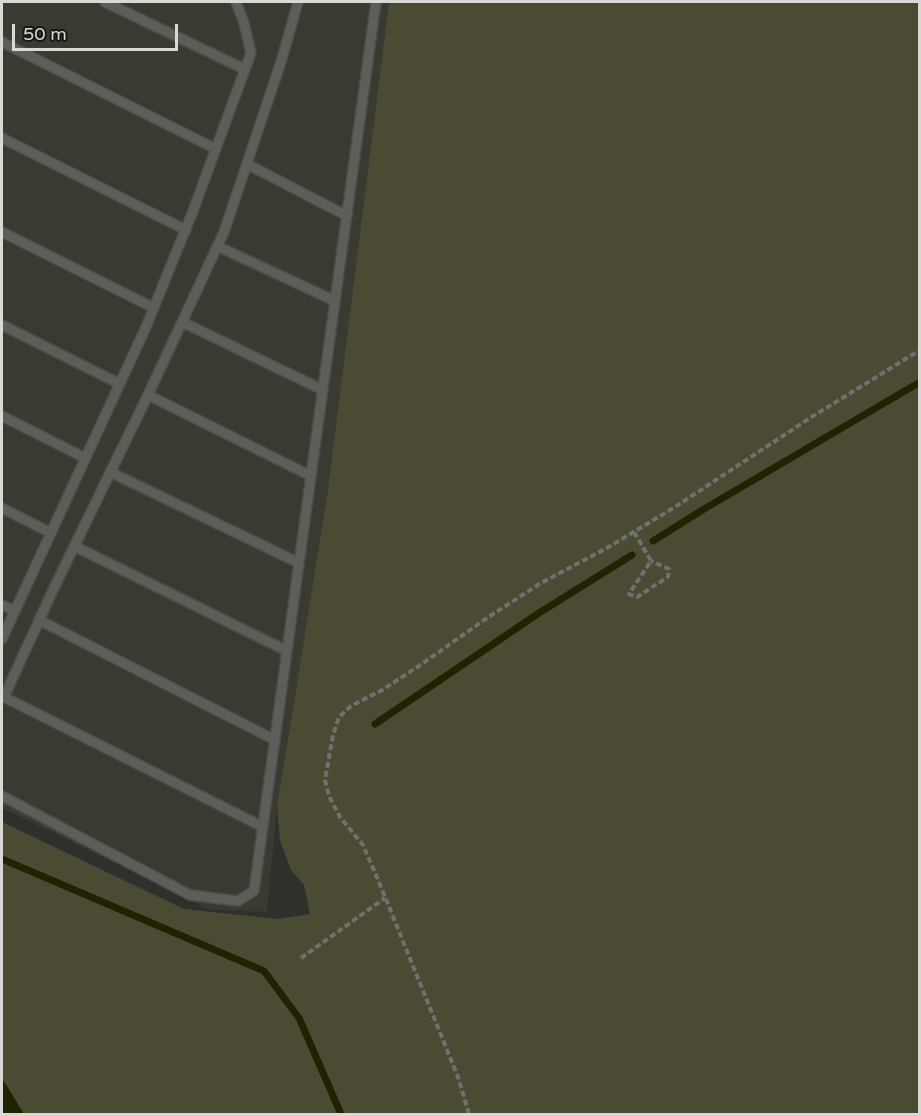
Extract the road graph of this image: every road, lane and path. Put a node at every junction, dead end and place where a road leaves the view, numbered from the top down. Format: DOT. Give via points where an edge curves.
graph roads {
  1 [pos="105,2"];
  2 [pos="236,2"];
  3 [pos="297,2"];
  4 [pos="376,2"];
  5 [pos="2,42"];
  6 [pos="244,69"];
  7 [pos="2,138"];
  8 [pos="216,149"];
  9 [pos="247,164"];
  10 [pos="347,216"];
  11 [pos="186,230"];
  12 [pos="2,232"];
  13 [pos="217,246"];
  14 [pos="335,301"];
  15 [pos="154,308"];
  16 [pos="182,322"];
  17 [pos="2,325"];
  18 [pos="920,350"];
  19 [pos="120,384"];
  20 [pos="323,390"];
  21 [pos="148,395"];
  22 [pos="2,416"];
  23 [pos="85,458"];
  24 [pos="110,472"];
  25 [pos="311,476"];
  26 [pos="2,508"];
  27 [pos="634,532"];
  28 [pos="51,533"];
  29 [pos="74,546"];
  30 [pos="651,561"];
  31 [pos="299,563"];
  32 [pos="2,605"];
  33 [pos="14,612"];
  34 [pos="39,620"];
  35 [pos="2,639"];
  36 [pos="287,651"];
  37 [pos="3,696"];
  38 [pos="274,740"];
  39 [pos="2,796"];
  40 [pos="263,827"];
  41 [pos="385,898"];
  42 [pos="301,958"];
  43 [pos="469,1114"];
  1 -- 6 [label="lane"];
  2 -- 6 [label="lane" via="251,52"];
  3 -- 9 [label="lane"];
  4 -- 10 [label="lane"];
  5 -- 8 [label="lane"];
  6 -- 8 [label="lane"];
  7 -- 11 [label="lane"];
  8 -- 11 [label="lane"];
  9 -- 10 [label="lane"];
  9 -- 13 [label="lane"];
  10 -- 14 [label="lane"];
  11 -- 15 [label="lane"];
  12 -- 15 [label="lane"];
  13 -- 14 [label="lane"];
  13 -- 16 [label="lane"];
  14 -- 20 [label="lane"];
  15 -- 19 [label="lane"];
  16 -- 20 [label="lane"];
  16 -- 21 [label="lane"];
  17 -- 19 [label="lane"];
  18 -- 27 [label="path"];
  19 -- 23 [label="lane"];
  20 -- 25 [label="lane"];
  21 -- 24 [label="lane"];
  21 -- 25 [label="lane"];
  22 -- 23 [label="lane"];
  23 -- 28 [label="lane"];
  24 -- 29 [label="lane"];
  24 -- 31 [label="lane"];
  25 -- 31 [label="lane"];
  26 -- 28 [label="lane"];
  27 -- 30 [label="path"];
  27 -- 41 [label="path" via="541,583 339,717 326,780 329,796 363,845"];
  28 -- 33 [label="lane"];
  29 -- 34 [label="lane"];
  29 -- 36 [label="lane"];
  30 -- 30 [label="path" via="634,586 629,594 637,597 668,577 669,569"];
  31 -- 36 [label="lane"];
  32 -- 33 [label="lane"];
  33 -- 35 [label="lane"];
  34 -- 37 [label="lane"];
  34 -- 38 [label="lane"];
  36 -- 38 [label="lane"];
  37 -- 40 [label="lane"];
  38 -- 40 [label="lane"];
  39 -- 40 [label="lane" via="190,895 238,901 254,891"];
  41 -- 42 [label="path"];
  41 -- 43 [label="path" via="458,1077"];
}
